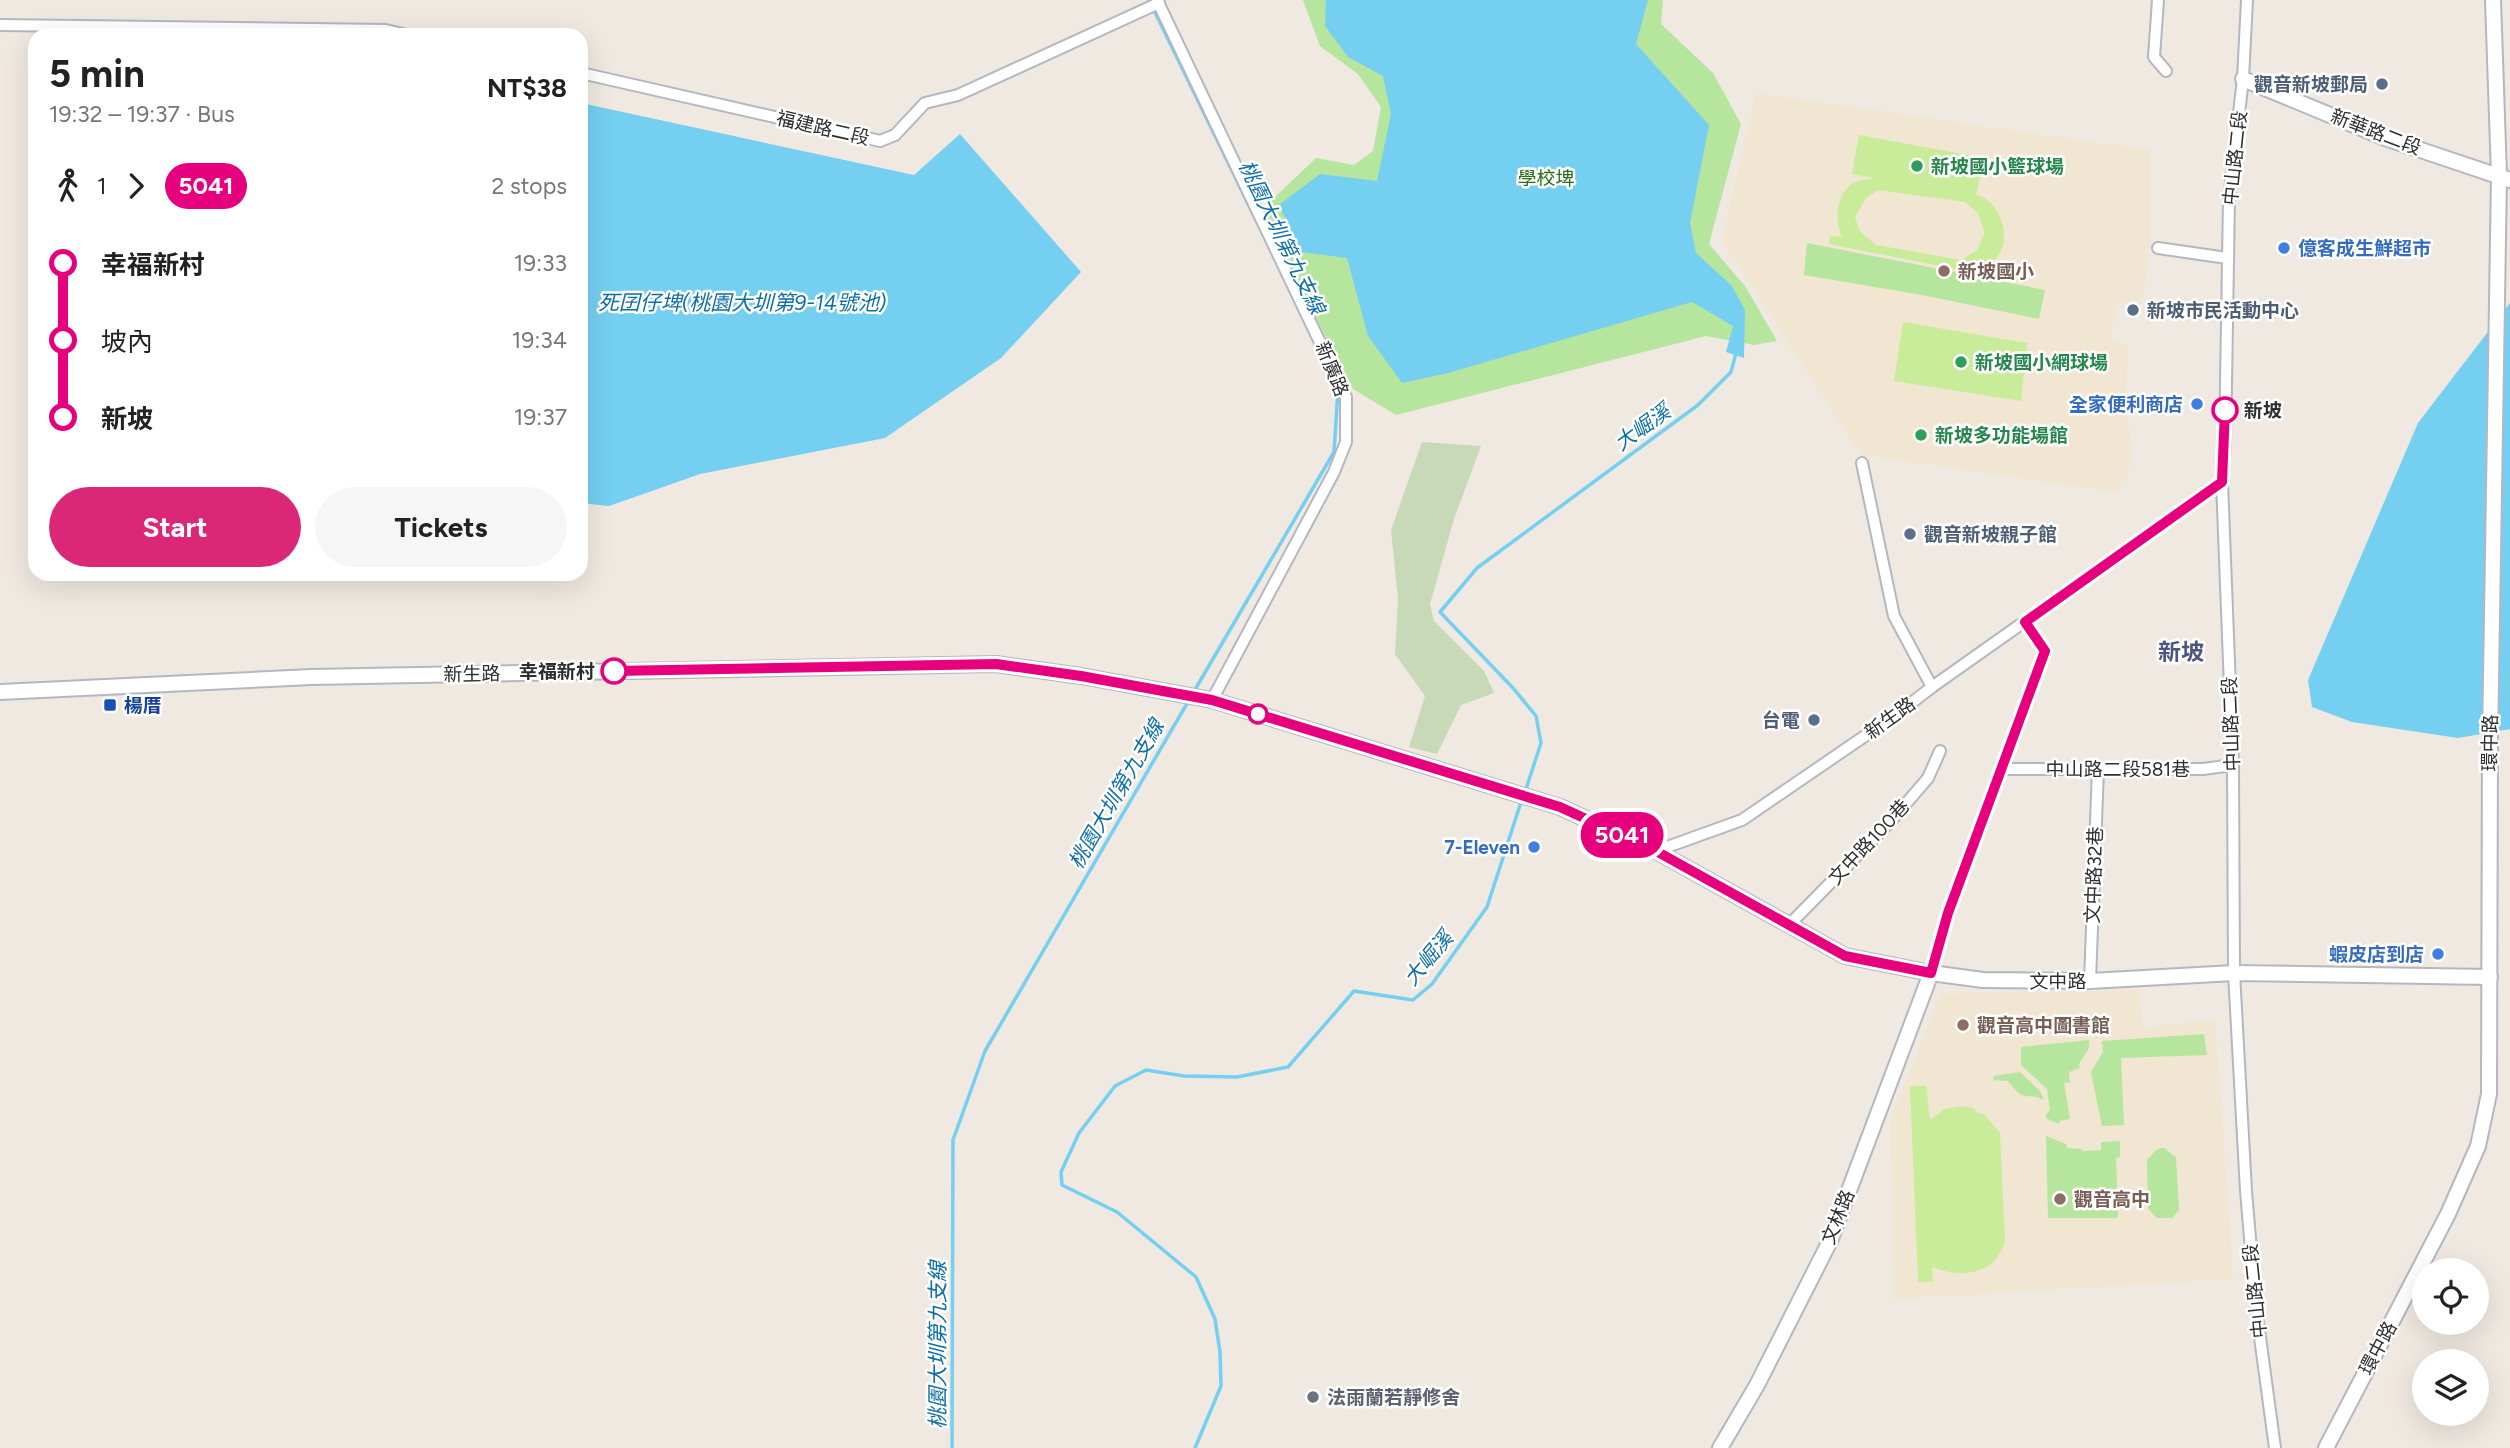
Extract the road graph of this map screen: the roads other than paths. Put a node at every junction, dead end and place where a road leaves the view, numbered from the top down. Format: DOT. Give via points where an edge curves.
graph roads {
  1 [pos="2158,0"];
  2 [pos="2246,0"];
  3 [pos="2493,0"];
  4 [pos="1158,1"];
  5 [pos="0,25"];
  6 [pos="232,28"];
  7 [pos="2166,71"];
  8 [pos="588,75"];
  9 [pos="2243,79"];
  10 [pos="2505,178"];
  11 [pos="2158,248"];
  12 [pos="2227,258"];
  13 [pos="1861,463"];
  14 [pos="2222,482"];
  15 [pos="2025,622"];
  16 [pos="1932,687"];
  17 [pos="0,692"];
  18 [pos="1212,700"];
  19 [pos="1940,751"];
  20 [pos="2233,765"];
  21 [pos="2002,769"];
  22 [pos="2098,769"];
  23 [pos="1656,851"];
  24 [pos="1789,925"];
  25 [pos="1931,973"];
  26 [pos="2234,973"];
  27 [pos="2490,977"];
  28 [pos="2090,981"];
  29 [pos="1720,1448"];
  30 [pos="2275,1448"];
  31 [pos="2326,1448"];
  1 -- 7 [label="street" via="2154,57"];
  2 -- 9 [label="street, 中山路二段"];
  3 -- 10 [label="street, 環中路"];
  4 -- 8 [label="street, 福建路二段" via="969,91 925,103 895,135 880,141"];
  4 -- 18 [label="street, 新廣路" via="1346,397 1346,442 1334,472"];
  5 -- 6 [label="street"];
  9 -- 10 [label="street, 新華路二段" via="2385,138"];
  9 -- 12 [label="street, 中山路二段"];
  10 -- 27 [label="street, 環中路" via="2498,291"];
  11 -- 12 [label="street"];
  12 -- 14 [label="street, 中山路二段"];
  13 -- 16 [label="street" via="1894,616"];
  14 -- 15 [label="street, 新生路"];
  14 -- 20 [label="street, 中山路二段"];
  15 -- 16 [label="street, 新生路"];
  15 -- 21 [label="street" via="2045,651"];
  16 -- 23 [label="street, 新生路" via="1742,820"];
  17 -- 18 [label="street, 新生路" via="312,677 996,664"];
  18 -- 23 [label="street, 新生路" via="1560,807"];
  19 -- 24 [label="street, 文中路100巷" via="1928,778 1891,821"];
  20 -- 22 [label="street, 中山路二段581巷"];
  20 -- 26 [label="street, 中山路二段"];
  21 -- 22 [label="street, 中山路二段581巷"];
  21 -- 25 [label="street" via="1948,913"];
  22 -- 28 [label="street, 文中路32巷"];
  23 -- 24 [label="street, 文中路"];
  24 -- 25 [label="street, 文中路" via="1845,956"];
  25 -- 28 [label="street, 文中路" via="1983,980"];
  25 -- 29 [label="street, 文林路" via="1830,1241"];
  26 -- 27 [label="street, 文中路"];
  26 -- 28 [label="street, 文中路"];
  26 -- 30 [label="street, 中山路二段" via="2248,1217"];
  27 -- 31 [label="street, 環中路" via="2488,1094 2477,1146 2448,1214"];
}
